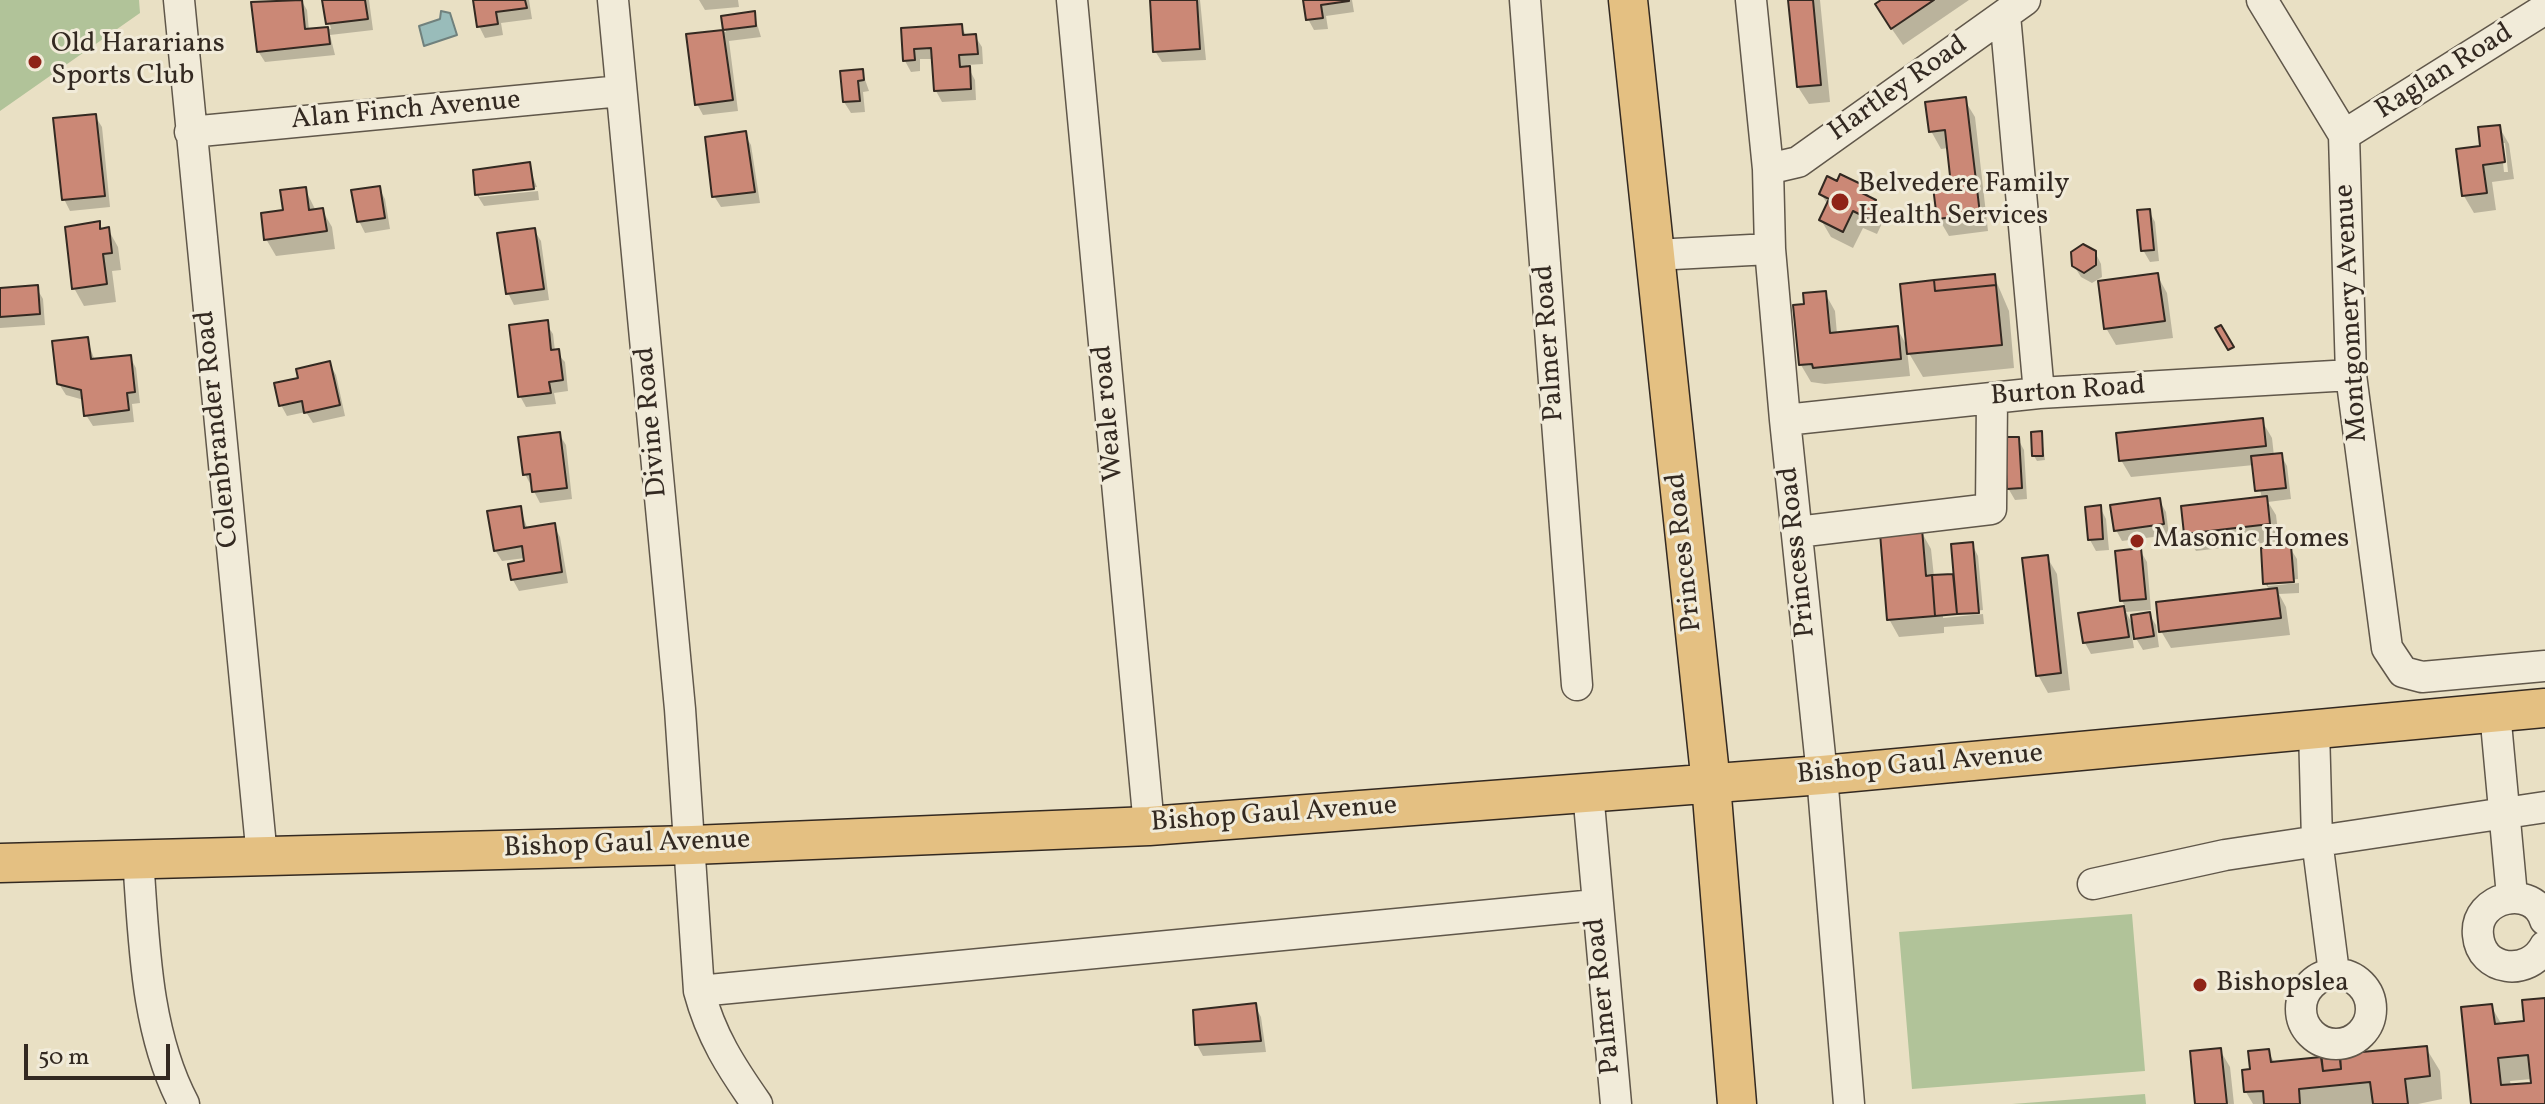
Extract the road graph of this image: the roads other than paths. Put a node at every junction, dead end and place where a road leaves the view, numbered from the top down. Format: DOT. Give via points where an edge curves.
graph roads {
  1 [pos="179,0"];
  2 [pos="613,0"];
  3 [pos="1072,0"];
  4 [pos="1525,0"];
  5 [pos="1628,0"];
  6 [pos="1751,0"];
  7 [pos="2262,0"];
  8 [pos="2015,7"];
  9 [pos="2545,9"];
  10 [pos="621,91"];
  11 [pos="190,132"];
  12 [pos="2344,135"];
  13 [pos="1768,169"];
  14 [pos="1770,249"];
  15 [pos="1654,255"];
  16 [pos="2351,375"];
  17 [pos="2039,393"];
  18 [pos="1992,398"];
  19 [pos="1785,420"];
  20 [pos="1797,532"];
  21 [pos="2545,666"];
  22 [pos="1577,685"];
  23 [pos="2545,708"];
  24 [pos="2495,712"];
  25 [pos="2314,729"];
  26 [pos="1822,775"];
  27 [pos="1711,784"];
  28 [pos="1588,792"];
  29 [pos="2545,807"];
  30 [pos="2504,811"];
  31 [pos="1149,826"];
  32 [pos="2317,840"];
  33 [pos="692,845"];
  34 [pos="262,857"];
  35 [pos="138,858"];
  36 [pos="0,863"];
  37 [pos="2093,884"];
  38 [pos="2512,896"];
  39 [pos="1595,905"];
  40 [pos="2545,920"];
  41 [pos="2545,946"];
  42 [pos="2334,973"];
  43 [pos="699,991"];
  44 [pos="184,1104"];
  45 [pos="757,1104"];
  46 [pos="1616,1104"];
  47 [pos="1737,1104"];
  48 [pos="1849,1104"];
  1 -- 11 [label="street, Colenbrander Road"];
  2 -- 10 [label="street, Divine Road"];
  3 -- 31 [label="street, Weale road"];
  4 -- 22 [label="street, Palmer Road"];
  5 -- 15 [label="main road, Princes Road"];
  6 -- 13 [label="street, Princess Road"];
  7 -- 12 [label="street, Montgomery Avenue"];
  8 -- 13 [label="street, Hartley Road" via="1798,162"];
  8 -- 17 [label="street"];
  9 -- 12 [label="street, Raglan Road"];
  10 -- 11 [label="street, Alan Finch Avenue"];
  10 -- 33 [label="street, Divine Road"];
  11 -- 34 [label="street, Colenbrander Road"];
  12 -- 16 [label="street, Montgomery Avenue"];
  13 -- 14 [label="street, Princess Road"];
  14 -- 15 [label="street"];
  14 -- 19 [label="street, Princess Road"];
  15 -- 27 [label="main road, Princes Road"];
  16 -- 17 [label="street, Burton Road"];
  16 -- 21 [label="street, Montgomery Avenue" via="2387,648 2403,672 2422,677"];
  17 -- 18 [label="street, Burton Road"];
  18 -- 19 [label="street, Burton Road"];
  18 -- 20 [label="street" via="1991,509"];
  19 -- 20 [label="street, Princess Road"];
  20 -- 26 [label="street, Princess Road"];
  23 -- 24 [label="main road, Bishop Gaul Avenue"];
  24 -- 25 [label="main road, Bishop Gaul Avenue"];
  24 -- 30 [label="street"];
  25 -- 26 [label="main road, Bishop Gaul Avenue"];
  25 -- 32 [label="street"];
  26 -- 27 [label="main road, Bishop Gaul Avenue"];
  26 -- 48 [label="street, Princess Road"];
  27 -- 28 [label="main road, Bishop Gaul Avenue"];
  27 -- 47 [label="main road, Princes Road"];
  28 -- 31 [label="main road, Bishop Gaul Avenue"];
  28 -- 39 [label="street, Palmer Road"];
  29 -- 30 [label="street"];
  30 -- 32 [label="street"];
  30 -- 38 [label="street"];
  31 -- 33 [label="main road, Bishop Gaul Avenue"];
  32 -- 37 [label="street"];
  32 -- 42 [label="street"];
  33 -- 34 [label="main road, Bishop Gaul Avenue"];
  33 -- 43 [label="street, Divine Road"];
  34 -- 35 [label="main road, Bishop Gaul Avenue"];
  35 -- 36 [label="main road, Bishop Gaul Avenue"];
  35 -- 44 [label="street" via="160,1040"];
  38 -- 40 [label="street" via="2529,901"];
  38 -- 41 [label="street" via="2494,902 2481,915 2477,933 2483,951 2496,964 2514,968 2532,963"];
  39 -- 43 [label="street"];
  39 -- 46 [label="street, Palmer Road"];
  43 -- 45 [label="street, Divine Road" via="724,1058"];
}
